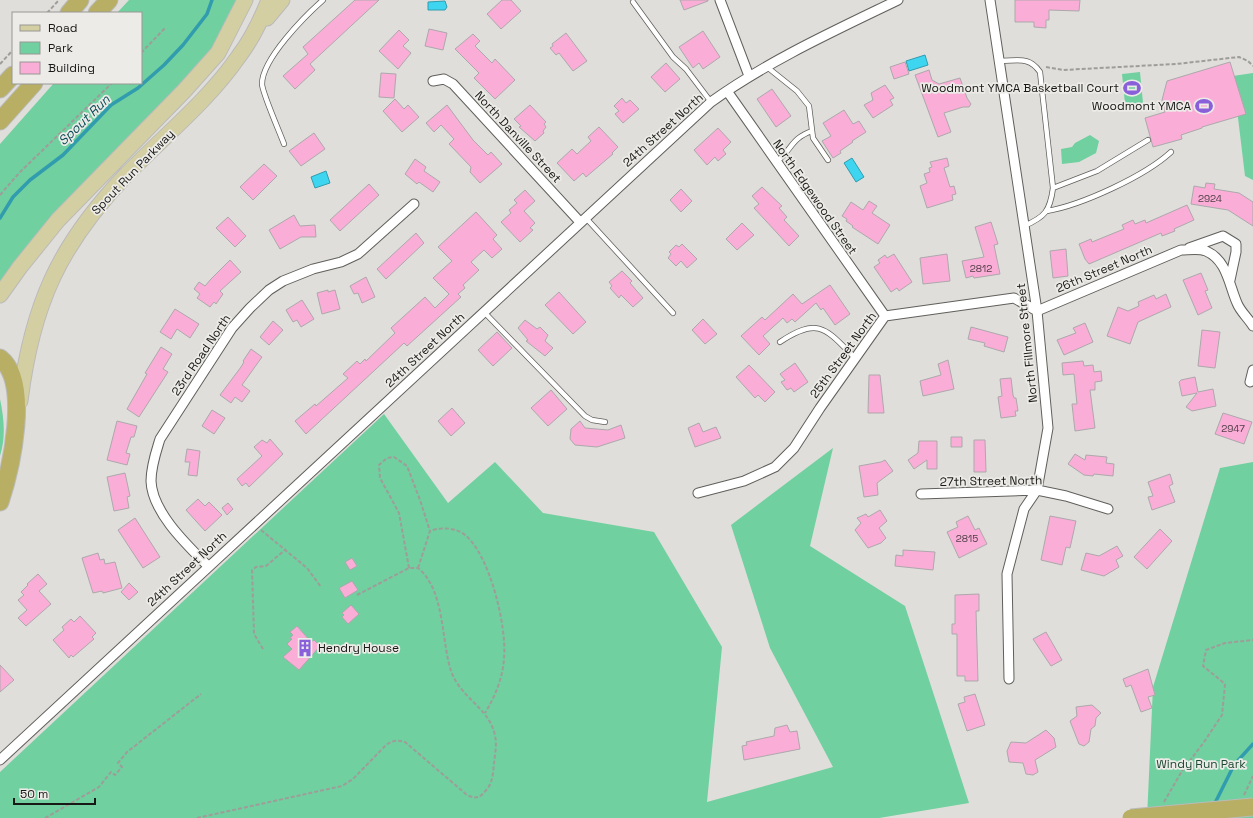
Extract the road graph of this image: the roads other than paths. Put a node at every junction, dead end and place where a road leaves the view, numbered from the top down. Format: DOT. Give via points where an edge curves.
graph roads {
  1 [pos="80,0"];
  2 [pos="108,0"];
  3 [pos="245,0"];
  4 [pos="252,0"];
  5 [pos="269,0"];
  6 [pos="282,0"];
  7 [pos="323,0"];
  8 [pos="720,0"];
  9 [pos="898,0"];
  10 [pos="990,0"];
  11 [pos="633,2"];
  12 [pos="70,12"];
  13 [pos="98,12"];
  14 [pos="252,36"];
  15 [pos="218,53"];
  16 [pos="1000,62"];
  17 [pos="767,67"];
  18 [pos="12,76"];
  19 [pos="749,76"];
  20 [pos="433,81"];
  21 [pos="33,84"];
  22 [pos="0,90"];
  23 [pos="727,91"];
  24 [pos="710,102"];
  25 [pos="0,121"];
  26 [pos="812,131"];
  27 [pos="1148,140"];
  28 [pos="284,144"];
  29 [pos="1170,152"];
  30 [pos="828,160"];
  31 [pos="776,162"];
  32 [pos="1052,188"];
  33 [pos="414,204"];
  34 [pos="1047,211"];
  35 [pos="583,219"];
  36 [pos="1024,226"];
  37 [pos="1181,250"];
  38 [pos="1230,280"];
  39 [pos="0,295"];
  40 [pos="1037,311"];
  41 [pos="484,312"];
  42 [pos="674,313"];
  43 [pos="885,316"];
  44 [pos="1253,326"];
  45 [pos="780,342"];
  46 [pos="0,358"];
  47 [pos="855,358"];
  48 [pos="1253,370"];
  49 [pos="1250,382"];
  50 [pos="17,422"];
  51 [pos="605,422"];
  52 [pos="1037,490"];
  53 [pos="698,493"];
  54 [pos="921,494"];
  55 [pos="0,502"];
  56 [pos="1108,509"];
  57 [pos="208,566"];
  58 [pos="1009,679"];
  59 [pos="0,760"];
  60 [pos="1253,807"];
  61 [pos="1126,818"];
  62 [pos="1131,818"];
  1 -- 12 [label="highway"];
  2 -- 13 [label="highway"];
  3 -- 15 [label="main road, Spout Run Parkway"];
  4 -- 15 [label="main road" via="235,32"];
  5 -- 14 [label="main road, Spout Run Parkway"];
  6 -- 14 [label="main road"];
  7 -- 28 [label="lane" via="277,50 266,69 262,84"];
  8 -- 19 [label="street"];
  9 -- 17 [label="street, 24th Street North"];
  10 -- 16 [label="street, North Fillmore Street"];
  11 -- 24 [label="lane"];
  14 -- 50 [label="main road, Spout Run Parkway" via="223,77 116,186 66,250 47,288 33,328"];
  15 -- 39 [label="main road, Spout Run Parkway" via="193,82 58,220"];
  16 -- 32 [label="lane" via="1028,61 1034,63 1040,72"];
  16 -- 36 [label="street, North Fillmore Street"];
  17 -- 19 [label="street, 24th Street North"];
  17 -- 26 [label="lane" via="797,91 809,106"];
  18 -- 22 [label="highway"];
  19 -- 23 [label="street, 24th Street North"];
  20 -- 35 [label="street, North Danville Street" via="444,79 453,84"];
  21 -- 25 [label="highway"];
  23 -- 24 [label="street, 24th Street North"];
  23 -- 31 [label="street, North Edgewood Street"];
  24 -- 35 [label="street, 24th Street North"];
  26 -- 30 [label="lane" via="813,138"];
  26 -- 31 [label="lane" via="800,135 788,153"];
  27 -- 32 [label="lane" via="1096,170"];
  29 -- 34 [label="lane" via="1158,164 1121,183 1064,208"];
  31 -- 43 [label="street, North Edgewood Street"];
  32 -- 34 [label="lane"];
  33 -- 57 [label="street, 23rd Road North" via="358,254 283,281 269,290 232,328 160,439 151,481 154,497 165,517"];
  34 -- 36 [label="lane" via="1038,220"];
  35 -- 41 [label="street, 24th Street North"];
  35 -- 42 [label="lane"];
  36 -- 40 [label="street, North Fillmore Street"];
  37 -- 38 [label="street, 26th Street North" via="1205,251 1216,258"];
  37 -- 38 [label="street, 26th Street North" via="1222,236 1230,239 1236,244 1236,252"];
  37 -- 40 [label="street, 26th Street North"];
  38 -- 44 [label="street, 26th Street North" via="1237,304"];
  40 -- 43 [label="street, 25th Street North" via="1014,298"];
  40 -- 52 [label="street, North Fillmore Street" via="1048,428"];
  41 -- 51 [label="lane" via="585,416"];
  41 -- 57 [label="street, 24th Street North"];
  43 -- 47 [label="street, 25th Street North"];
  45 -- 47 [label="lane" via="809,327 819,328 829,333"];
  46 -- 50 [label="highway" via="13,375"];
  47 -- 53 [label="street, 25th Street North" via="794,448 775,467 744,481"];
  48 -- 49 [label="street"];
  50 -- 55 [label="highway, Spout Run Parkway" via="12,458"];
  52 -- 54 [label="street, 27th Street North"];
  52 -- 56 [label="street, 27th Street North"];
  52 -- 58 [label="street, North Fillmore Street" via="1024,509 1007,574"];
  57 -- 59 [label="street, 24th Street North"];
  60 -- 62 [label="highway, bridge"];
  61 -- 62 [label="highway"];
}
